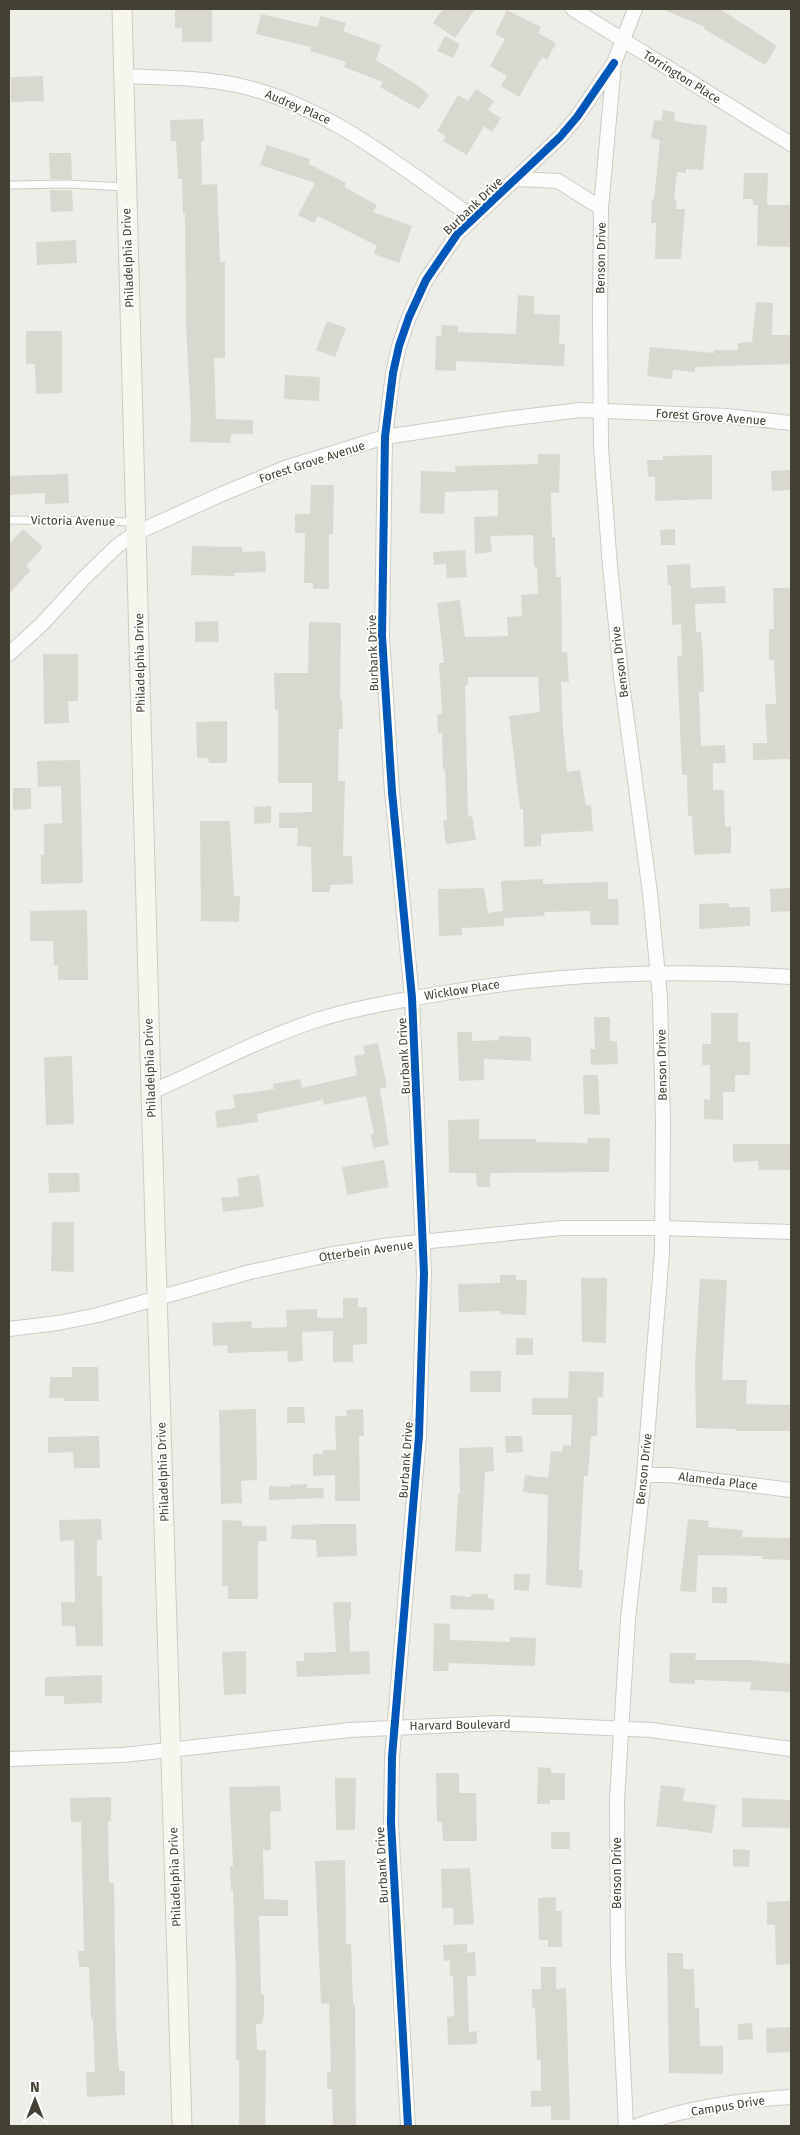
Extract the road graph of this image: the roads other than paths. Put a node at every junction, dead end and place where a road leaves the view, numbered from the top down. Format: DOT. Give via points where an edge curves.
graph roads {
  1 [pos="122,9"];
  2 [pos="573,9"];
  3 [pos="635,9"];
  4 [pos="623,40"];
  5 [pos="614,63"];
  6 [pos="123,76"];
  7 [pos="791,144"];
  8 [pos="517,179"];
  9 [pos="9,186"];
  10 [pos="126,187"];
  11 [pos="601,208"];
  12 [pos="474,218"];
  13 [pos="600,411"];
  14 [pos="791,423"];
  15 [pos="385,437"];
  16 [pos="9,520"];
  17 [pos="136,528"];
  18 [pos="9,654"];
  19 [pos="658,972"];
  20 [pos="791,977"];
  21 [pos="412,998"];
  22 [pos="150,1092"];
  23 [pos="662,1228"];
  24 [pos="791,1232"];
  25 [pos="422,1243"];
  26 [pos="157,1297"];
  27 [pos="9,1329"];
  28 [pos="644,1475"];
  29 [pos="791,1490"];
  30 [pos="394,1727"];
  31 [pos="621,1728"];
  32 [pos="791,1749"];
  33 [pos="172,1750"];
  34 [pos="9,1759"];
  35 [pos="791,2097"];
  36 [pos="182,2126"];
  37 [pos="408,2126"];
  38 [pos="626,2126"];
  39 [pos="638,2126"];
  1 -- 6 [label="main road, Philadelphia Drive"];
  2 -- 4 [label="street, Torrington Place"];
  3 -- 4 [label="street, Benson Drive"];
  4 -- 5 [label="street, Benson Drive"];
  4 -- 7 [label="street, Torrington Place"];
  5 -- 8 [label="street, Burbank Drive" via="577,117"];
  5 -- 11 [label="street, Benson Drive"];
  6 -- 10 [label="main road, Philadelphia Drive"];
  6 -- 12 [label="street, Audrey Place" via="192,78 234,84 292,102 343,127"];
  8 -- 11 [label="street" via="558,181"];
  8 -- 12 [label="street, Burbank Drive"];
  9 -- 10 [label="lane" via="68,184"];
  10 -- 17 [label="main road, Philadelphia Drive"];
  11 -- 13 [label="street, Benson Drive"];
  12 -- 15 [label="street, Burbank Drive" via="443,254 412,310 393,373"];
  13 -- 14 [label="street, Forest Grove Avenue" via="726,416"];
  13 -- 15 [label="street, Forest Grove Avenue" via="581,410 505,419"];
  13 -- 19 [label="street, Benson Drive" via="610,566"];
  15 -- 17 [label="street, Forest Grove Avenue" via="285,468"];
  15 -- 21 [label="street, Burbank Drive" via="382,636 392,792"];
  16 -- 17 [label="lane, Victoria Avenue"];
  17 -- 18 [label="street, Forest Grove Avenue"];
  17 -- 22 [label="main road, Philadelphia Drive"];
  19 -- 20 [label="street, Wicklow Place"];
  19 -- 21 [label="street, Wicklow Place" via="533,980"];
  19 -- 23 [label="street, Benson Drive" via="663,1122"];
  21 -- 22 [label="street, Wicklow Place" via="350,1011 287,1031"];
  21 -- 25 [label="street, Burbank Drive"];
  22 -- 26 [label="main road, Philadelphia Drive"];
  23 -- 24 [label="street, Otterbein Avenue"];
  23 -- 25 [label="street, Otterbein Avenue" via="562,1228"];
  23 -- 28 [label="street, Benson Drive"];
  25 -- 26 [label="street, Otterbein Avenue" via="328,1255"];
  25 -- 30 [label="street, Burbank Drive" via="419,1436"];
  26 -- 27 [label="street, Otterbein Avenue" via="98,1315"];
  26 -- 33 [label="main road, Philadelphia Drive"];
  28 -- 29 [label="street, Alameda Place"];
  28 -- 31 [label="street, Benson Drive" via="628,1619"];
  30 -- 31 [label="street, Harvard Boulevard" via="497,1723"];
  30 -- 33 [label="street, Harvard Boulevard"];
  30 -- 37 [label="street, Burbank Drive" via="391,1823"];
  31 -- 32 [label="street, Harvard Boulevard"];
  31 -- 38 [label="street, Benson Drive" via="616,1898"];
  33 -- 34 [label="street, Harvard Boulevard" via="113,1756"];
  33 -- 36 [label="main road, Philadelphia Drive"];
  35 -- 39 [label="street, Campus Drive" via="692,2111"];
}
